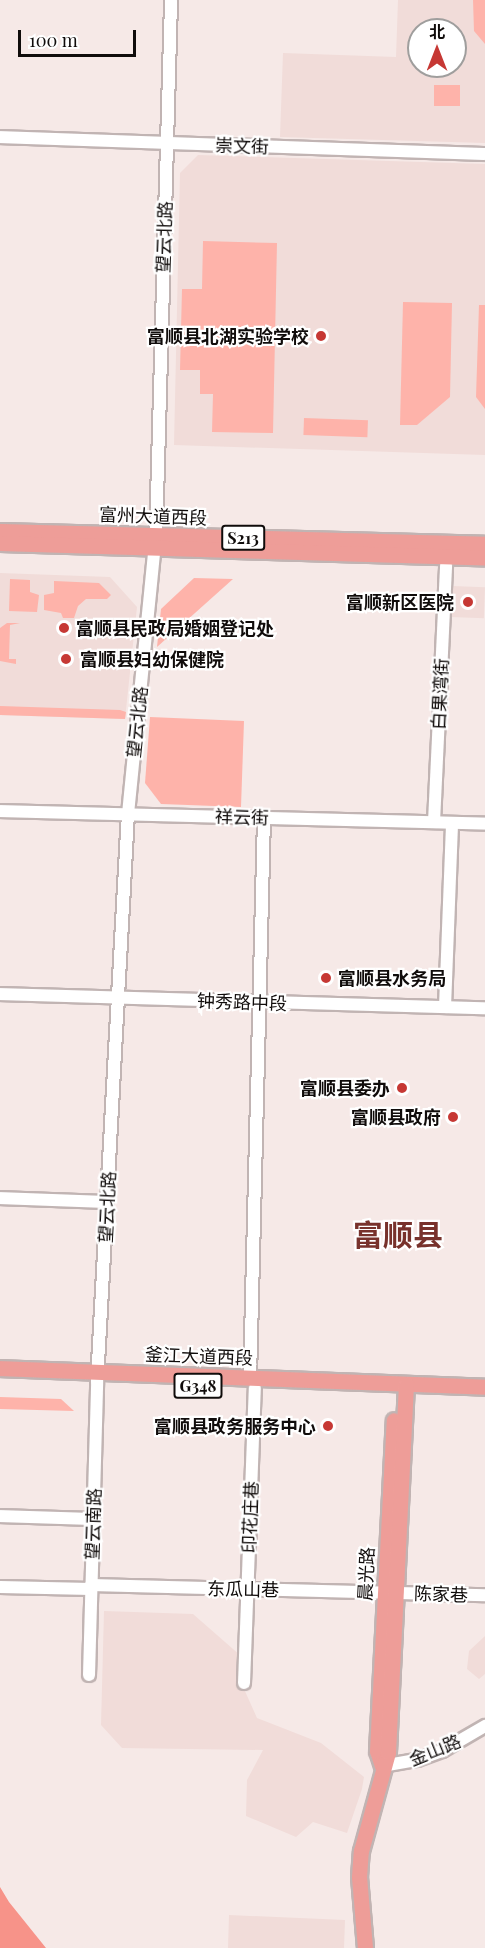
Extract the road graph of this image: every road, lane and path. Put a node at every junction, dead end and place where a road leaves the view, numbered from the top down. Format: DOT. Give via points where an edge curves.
graph roads {
  1 [pos="171,0"];
  2 [pos="0,137"];
  3 [pos="167,144"];
  4 [pos="485,154"];
  5 [pos="0,531"];
  6 [pos="155,541"];
  7 [pos="0,543"];
  8 [pos="485,544"];
  9 [pos="485,556"];
  10 [pos="447,565"];
  11 [pos="0,810"];
  12 [pos="128,814"];
  13 [pos="264,818"];
  14 [pos="434,822"];
  15 [pos="452,823"];
  16 [pos="485,824"];
  17 [pos="0,993"];
  18 [pos="118,998"];
  19 [pos="259,1002"];
  20 [pos="445,1007"];
  21 [pos="485,1008"];
  22 [pos="0,1198"];
  23 [pos="107,1202"];
  24 [pos="0,1368"];
  25 [pos="97,1377"];
  26 [pos="0,1378"];
  27 [pos="253,1383"];
  28 [pos="485,1387"];
  29 [pos="401,1389"];
  30 [pos="485,1397"];
  31 [pos="0,1516"];
  32 [pos="94,1520"];
  33 [pos="0,1587"];
  34 [pos="91,1587"];
  35 [pos="247,1589"];
  36 [pos="390,1592"];
  37 [pos="485,1595"];
  38 [pos="89,1675"];
  39 [pos="244,1683"];
  40 [pos="485,1726"];
  41 [pos="382,1766"];
  42 [pos="365,1948"];
  1 -- 3 [label="street, 望云北路"];
  2 -- 3 [label="street, 崇文街"];
  3 -- 4 [label="street, 崇文街"];
  3 -- 6 [label="street, 望云北路"];
  5 -- 6 [label="main road, 富州大道西段 / S213"];
  6 -- 7 [label="main road, 富州大道西段 / S213"];
  6 -- 8 [label="main road, 富州大道西段 / S213"];
  6 -- 9 [label="main road, 富州大道西段 / S213"];
  6 -- 12 [label="street, 望云北路"];
  10 -- 14 [label="street, 白果湾街"];
  11 -- 12 [label="street, 祥云街"];
  12 -- 13 [label="street, 祥云街"];
  12 -- 18 [label="street, 望云北路"];
  13 -- 14 [label="street, 祥云街"];
  13 -- 19 [label="street, 印花庄巷"];
  14 -- 15 [label="street, 祥云街"];
  15 -- 16 [label="street, 祥云街"];
  15 -- 20 [label="street"];
  17 -- 18 [label="street, 钟秀路中段"];
  18 -- 19 [label="street, 钟秀路中段"];
  18 -- 23 [label="street, 望云北路"];
  19 -- 20 [label="street, 钟秀路中段"];
  19 -- 27 [label="street, 印花庄巷"];
  20 -- 21 [label="street, 钟秀路中段"];
  22 -- 23 [label="street"];
  23 -- 25 [label="street, 望云北路"];
  24 -- 25 [label="main road, 釜江大道西段 / G348"];
  25 -- 26 [label="main road, 釜江大道西段 / G348"];
  25 -- 27 [label="main road, 釜江大道西段 / G348"];
  25 -- 32 [label="street, 望云南路"];
  27 -- 29 [label="main road, 釜江大道西段 / G348"];
  27 -- 35 [label="street, 印花庄巷"];
  28 -- 29 [label="main road, G348"];
  29 -- 30 [label="main road, G348"];
  29 -- 36 [label="main road, 晨光路"];
  31 -- 32 [label="street"];
  32 -- 34 [label="street, 望云南路"];
  33 -- 34 [label="street, 东瓜山巷"];
  34 -- 35 [label="street, 东瓜山巷"];
  34 -- 38 [label="street, 望云南路"];
  35 -- 36 [label="street, 东瓜山巷"];
  35 -- 39 [label="street, 印花庄巷"];
  36 -- 37 [label="street, 陈家巷"];
  36 -- 41 [label="main road, 晨光路" via="388,1752"];
  40 -- 41 [label="street, 金山路" via="441,1751"];
  41 -- 42 [label="main road, 晨光路" via="381,1785 360,1851"];
}
